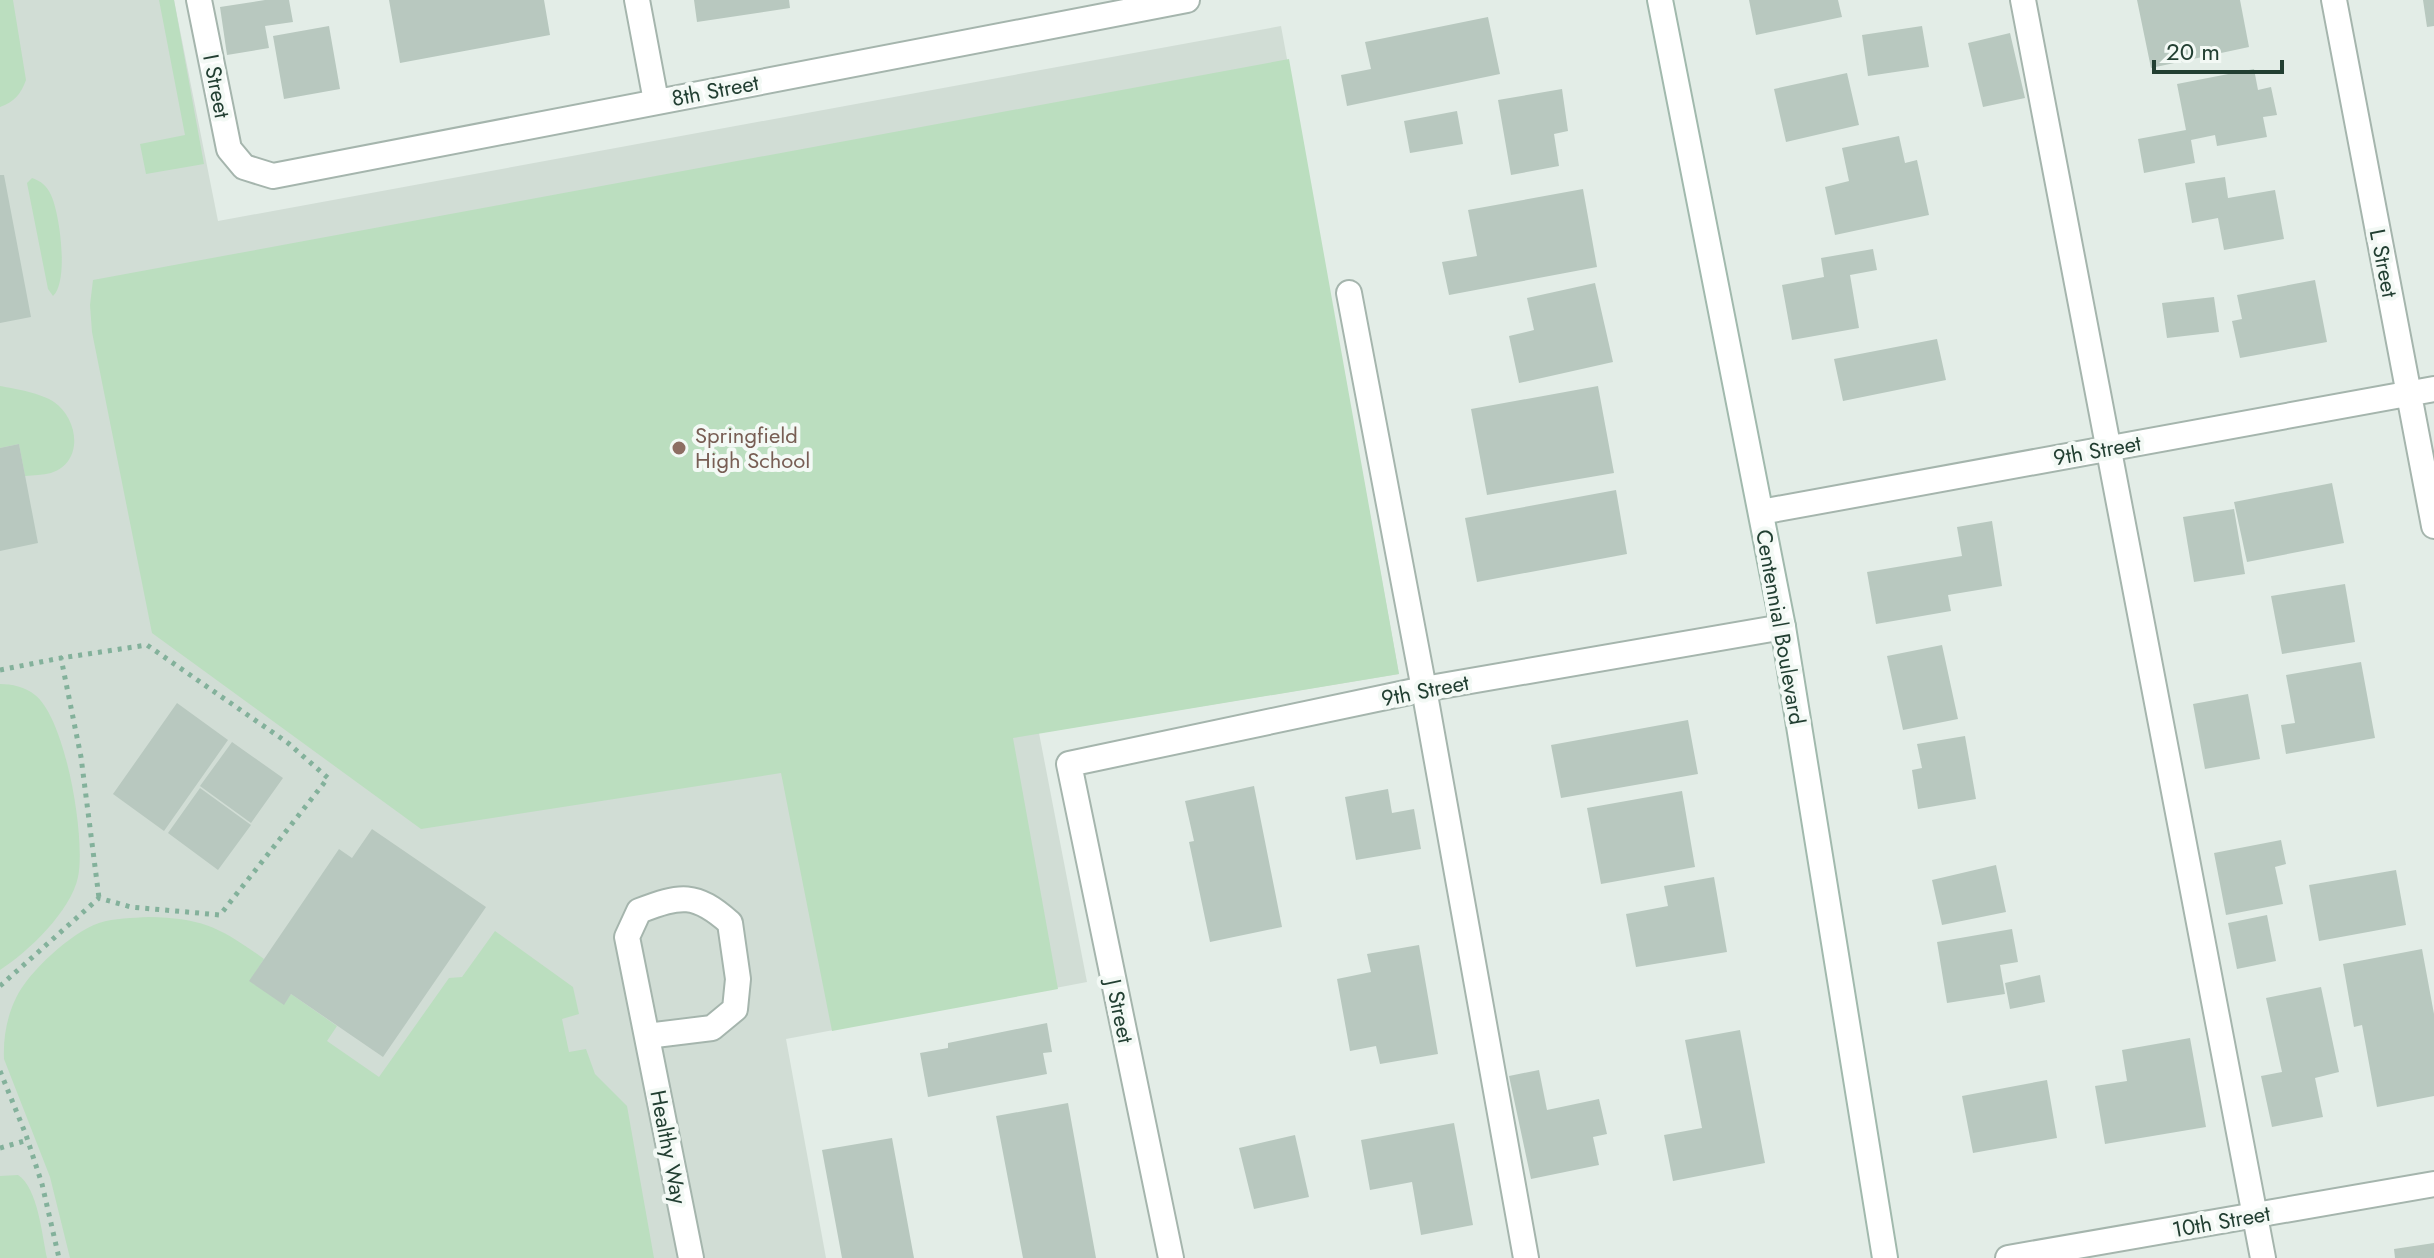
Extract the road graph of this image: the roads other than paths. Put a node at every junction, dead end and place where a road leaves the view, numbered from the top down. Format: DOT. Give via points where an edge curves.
graph roads {
  1 [pos="199,0"];
  2 [pos="637,0"];
  3 [pos="1187,0"];
  4 [pos="1660,0"];
  5 [pos="2023,0"];
  6 [pos="2334,0"];
  7 [pos="656,101"];
  8 [pos="244,167"];
  9 [pos="1349,293"];
  10 [pos="2434,389"];
  11 [pos="2409,394"];
  12 [pos="2107,448"];
  13 [pos="1761,512"];
  14 [pos="2434,526"];
  15 [pos="1783,627"];
  16 [pos="1424,689"];
  17 [pos="1069,764"];
  18 [pos="647,1036"];
  19 [pos="2434,1184"];
  20 [pos="2254,1215"];
  21 [pos="691,1258"];
  22 [pos="1171,1258"];
  23 [pos="1526,1258"];
  24 [pos="1885,1258"];
  25 [pos="2008,1258"];
  26 [pos="2263,1258"];
  1 -- 8 [label="street, I Street" via="229,149"];
  2 -- 7 [label="street"];
  3 -- 7 [label="street, 8th Street"];
  4 -- 13 [label="street, Centennial Boulevard"];
  5 -- 12 [label="street"];
  6 -- 11 [label="street, L Street"];
  7 -- 8 [label="street, 8th Street" via="273,176"];
  9 -- 16 [label="street"];
  10 -- 11 [label="street, 9th Street"];
  11 -- 12 [label="street, 9th Street"];
  11 -- 14 [label="street, L Street"];
  12 -- 13 [label="street, 9th Street"];
  12 -- 20 [label="street"];
  13 -- 15 [label="street, Centennial Boulevard"];
  15 -- 16 [label="street, 9th Street"];
  15 -- 24 [label="street, Centennial Boulevard"];
  16 -- 17 [label="street, 9th Street"];
  16 -- 23 [label="street"];
  17 -- 22 [label="street, J Street"];
  18 -- 18 [label="street, Healthy Way" via="627,937 639,911 674,898 709,905 730,923 738,979 735,1009 712,1028"];
  18 -- 21 [label="street, Healthy Way"];
  19 -- 20 [label="street, 10th Street"];
  20 -- 25 [label="street, 10th Street"];
  20 -- 26 [label="street"];
}
